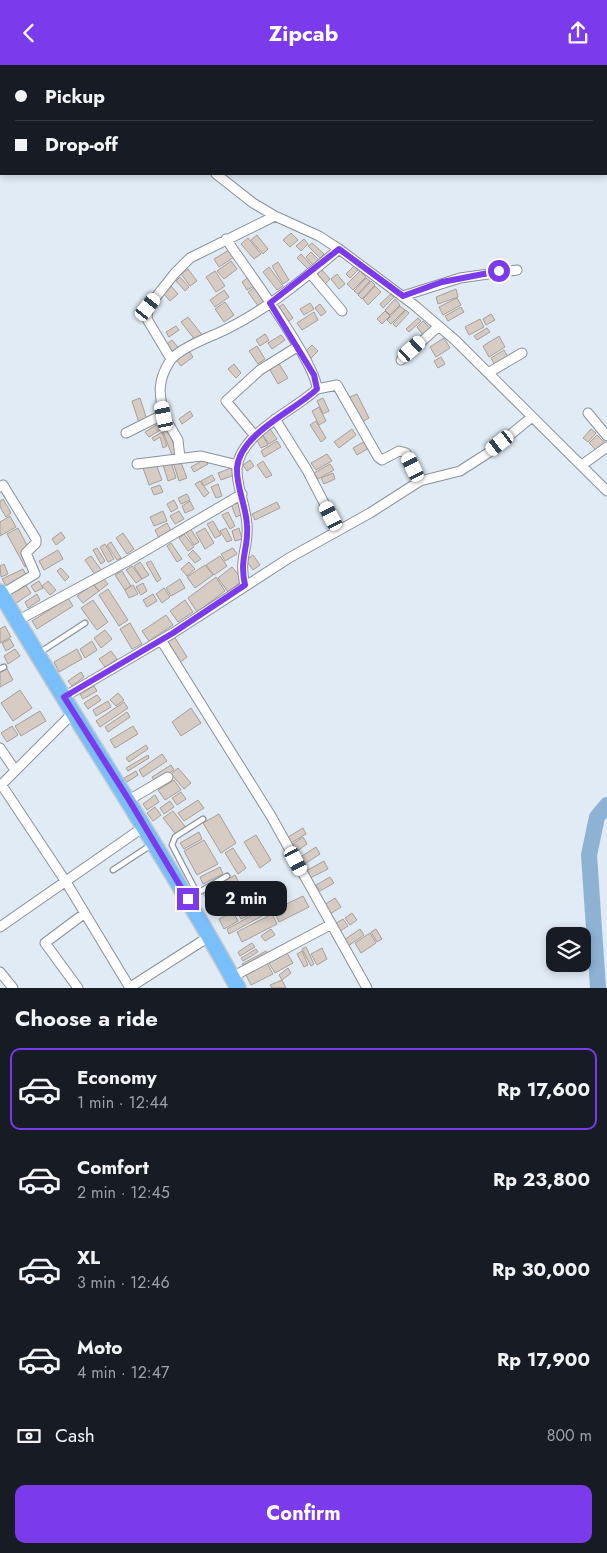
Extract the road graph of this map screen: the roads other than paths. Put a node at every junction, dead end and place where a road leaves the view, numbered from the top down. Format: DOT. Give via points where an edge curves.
graph roads {
  1 [pos="217,175"];
  2 [pos="275,216"];
  3 [pos="226,239"];
  4 [pos="339,249"];
  5 [pos="517,270"];
  6 [pos="310,273"];
  7 [pos="403,296"];
  8 [pos="270,303"];
  9 [pos="342,311"];
  10 [pos="439,326"];
  11 [pos="297,347"];
  12 [pos="522,353"];
  13 [pos="170,359"];
  14 [pos="401,359"];
  15 [pos="488,373"];
  16 [pos="317,389"];
  17 [pos="588,413"];
  18 [pos="164,416"];
  19 [pos="532,417"];
  20 [pos="276,419"];
  21 [pos="126,433"];
  22 [pos="607,436"];
  23 [pos="255,437"];
  24 [pos="607,447"];
  25 [pos="180,457"];
  26 [pos="137,464"];
  27 [pos="238,465"];
  28 [pos="582,465"];
  29 [pos="420,481"];
  30 [pos="0,487"];
  31 [pos="607,491"];
  32 [pos="242,494"];
  33 [pos="338,530"];
  34 [pos="245,585"];
  35 [pos="1,593"];
  36 [pos="17,621"];
  37 [pos="84,623"];
  38 [pos="161,640"];
  39 [pos="38,654"];
  40 [pos="64,697"];
  41 [pos="73,713"];
  42 [pos="0,747"];
  43 [pos="15,770"];
  44 [pos="168,777"];
  45 [pos="1,785"];
  46 [pos="129,800"];
  47 [pos="203,819"];
  48 [pos="145,826"];
  49 [pos="154,843"];
  50 [pos="113,870"];
  51 [pos="227,876"];
  52 [pos="66,882"];
  53 [pos="192,896"];
  54 [pos="85,913"];
  55 [pos="330,925"];
  56 [pos="0,926"];
  57 [pos="210,936"];
  58 [pos="0,972"];
  59 [pos="235,983"];
  60 [pos="13,988"];
  61 [pos="78,988"];
  62 [pos="129,988"];
  63 [pos="367,988"];
  1 -- 2 [label="street"];
  2 -- 3 [label="street"];
  2 -- 4 [label="street"];
  3 -- 8 [label="street"];
  3 -- 13 [label="street" via="190,258 148,307 147,319"];
  4 -- 6 [label="street"];
  4 -- 7 [label="street"];
  5 -- 7 [label="street" via="460,278"];
  6 -- 8 [label="street"];
  6 -- 9 [label="street"];
  7 -- 10 [label="street"];
  8 -- 11 [label="street"];
  8 -- 13 [label="street"];
  10 -- 14 [label="street"];
  10 -- 15 [label="street"];
  11 -- 16 [label="street" via="314,375"];
  11 -- 23 [label="street" via="260,370 226,401"];
  12 -- 15 [label="street"];
  13 -- 18 [label="street" via="159,385"];
  15 -- 19 [label="street"];
  16 -- 20 [label="street"];
  16 -- 29 [label="street" via="337,385 378,457 382,460 399,451 406,453"];
  17 -- 22 [label="street"];
  18 -- 21 [label="street"];
  18 -- 25 [label="street" via="178,440"];
  19 -- 28 [label="street"];
  19 -- 29 [label="street" via="460,471"];
  20 -- 23 [label="street"];
  20 -- 33 [label="street"];
  23 -- 27 [label="street"];
  24 -- 28 [label="street"];
  25 -- 26 [label="street"];
  25 -- 27 [label="street" via="201,456"];
  27 -- 32 [label="street"];
  28 -- 31 [label="street"];
  29 -- 33 [label="street"];
  30 -- 35 [label="street" via="2,485 36,539 26,553 35,574"];
  32 -- 34 [label="street" via="248,525 241,567"];
  32 -- 36 [label="street"];
  33 -- 34 [label="street"];
  34 -- 38 [label="street"];
  35 -- 36 [label="highway"];
  36 -- 39 [label="highway"];
  37 -- 39 [label="lane"];
  38 -- 40 [label="street"];
  38 -- 55 [label="street" via="271,816"];
  39 -- 40 [label="highway"];
  40 -- 41 [label="highway"];
  41 -- 43 [label="street"];
  41 -- 46 [label="highway"];
  42 -- 43 [label="street"];
  43 -- 45 [label="street"];
  44 -- 46 [label="street"];
  45 -- 52 [label="street"];
  46 -- 48 [label="highway"];
  47 -- 53 [label="lane" via="175,837 172,845"];
  48 -- 49 [label="highway"];
  48 -- 52 [label="street"];
  49 -- 50 [label="lane"];
  49 -- 53 [label="highway"];
  51 -- 53 [label="lane"];
  52 -- 54 [label="street"];
  52 -- 56 [label="street"];
  53 -- 57 [label="highway"];
  54 -- 61 [label="street" via="45,943"];
  54 -- 62 [label="street"];
  55 -- 59 [label="street"];
  55 -- 63 [label="street"];
  57 -- 59 [label="highway"];
  57 -- 62 [label="street"];
  58 -- 60 [label="street"];
}
